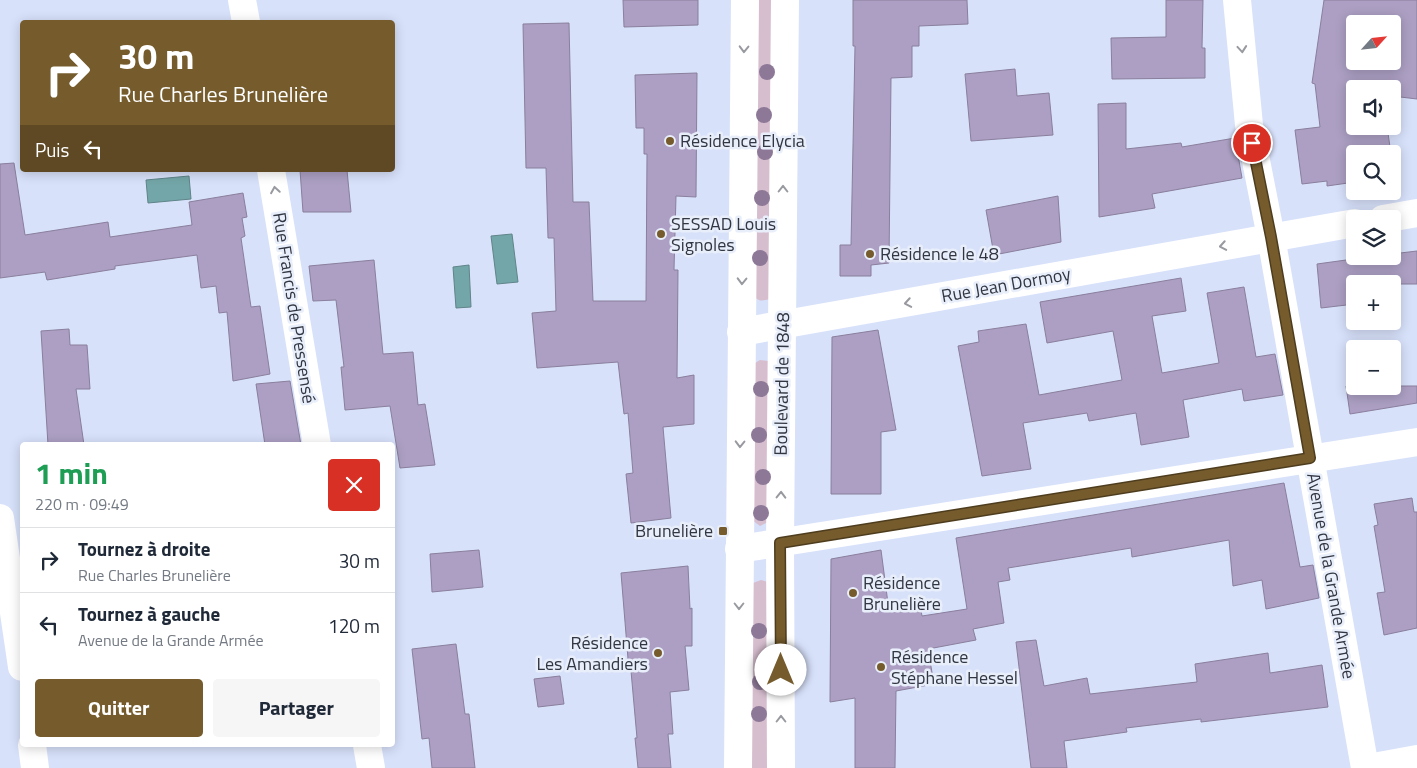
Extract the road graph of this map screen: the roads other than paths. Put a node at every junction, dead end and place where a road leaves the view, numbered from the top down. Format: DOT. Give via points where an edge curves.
graph roads {
  1 [pos="242,0"];
  2 [pos="745,0"];
  3 [pos="785,0"];
  4 [pos="1237,0"];
  5 [pos="246,20"];
  6 [pos="271,172"];
  7 [pos="1417,213"];
  8 [pos="1401,216"];
  9 [pos="1346,224"];
  10 [pos="1271,237"];
  11 [pos="782,326"];
  12 [pos="741,332"];
  13 [pos="316,442"];
  14 [pos="1417,442"];
  15 [pos="1310,458"];
  16 [pos="0,518"];
  17 [pos="780,543"];
  18 [pos="739,549"];
  19 [pos="20,628"];
  20 [pos="32,747"];
  21 [pos="367,747"];
  22 [pos="1417,759"];
  23 [pos="35,768"];
  24 [pos="371,768"];
  25 [pos="738,768"];
  26 [pos="782,768"];
  27 [pos="1366,768"];
  1 -- 5 [label="street"];
  2 -- 12 [label="street, one-way"];
  11 -- 3 [label="street, Boulevard de 1848, one-way"];
  4 -- 10 [label="street, Avenue de la Grande Armée, one-way" via="1249,125"];
  13 -- 6 [label="street, Rue Francis de Pressensé, one-way"];
  7 -- 8 [label="street"];
  9 -- 10 [label="street, Rue Jean Dormoy"];
  10 -- 11 [label="street, Rue Jean Dormoy, one-way"];
  10 -- 15 [label="street, Avenue de la Grande Armée"];
  11 -- 12 [label="street, Rue Jean Dormoy"];
  17 -- 11 [label="street, Boulevard de 1848, one-way"];
  12 -- 18 [label="street, one-way"];
  14 -- 15 [label="street"];
  15 -- 17 [label="street"];
  15 -- 27 [label="street, Avenue de la Grande Armée"];
  16 -- 19 [label="street"];
  17 -- 18 [label="street"];
  26 -- 17 [label="street, Boulevard de 1848, one-way"];
  18 -- 25 [label="street, one-way"];
  20 -- 23 [label="street"];
  21 -- 24 [label="street"];
  22 -- 27 [label="street"];
}
